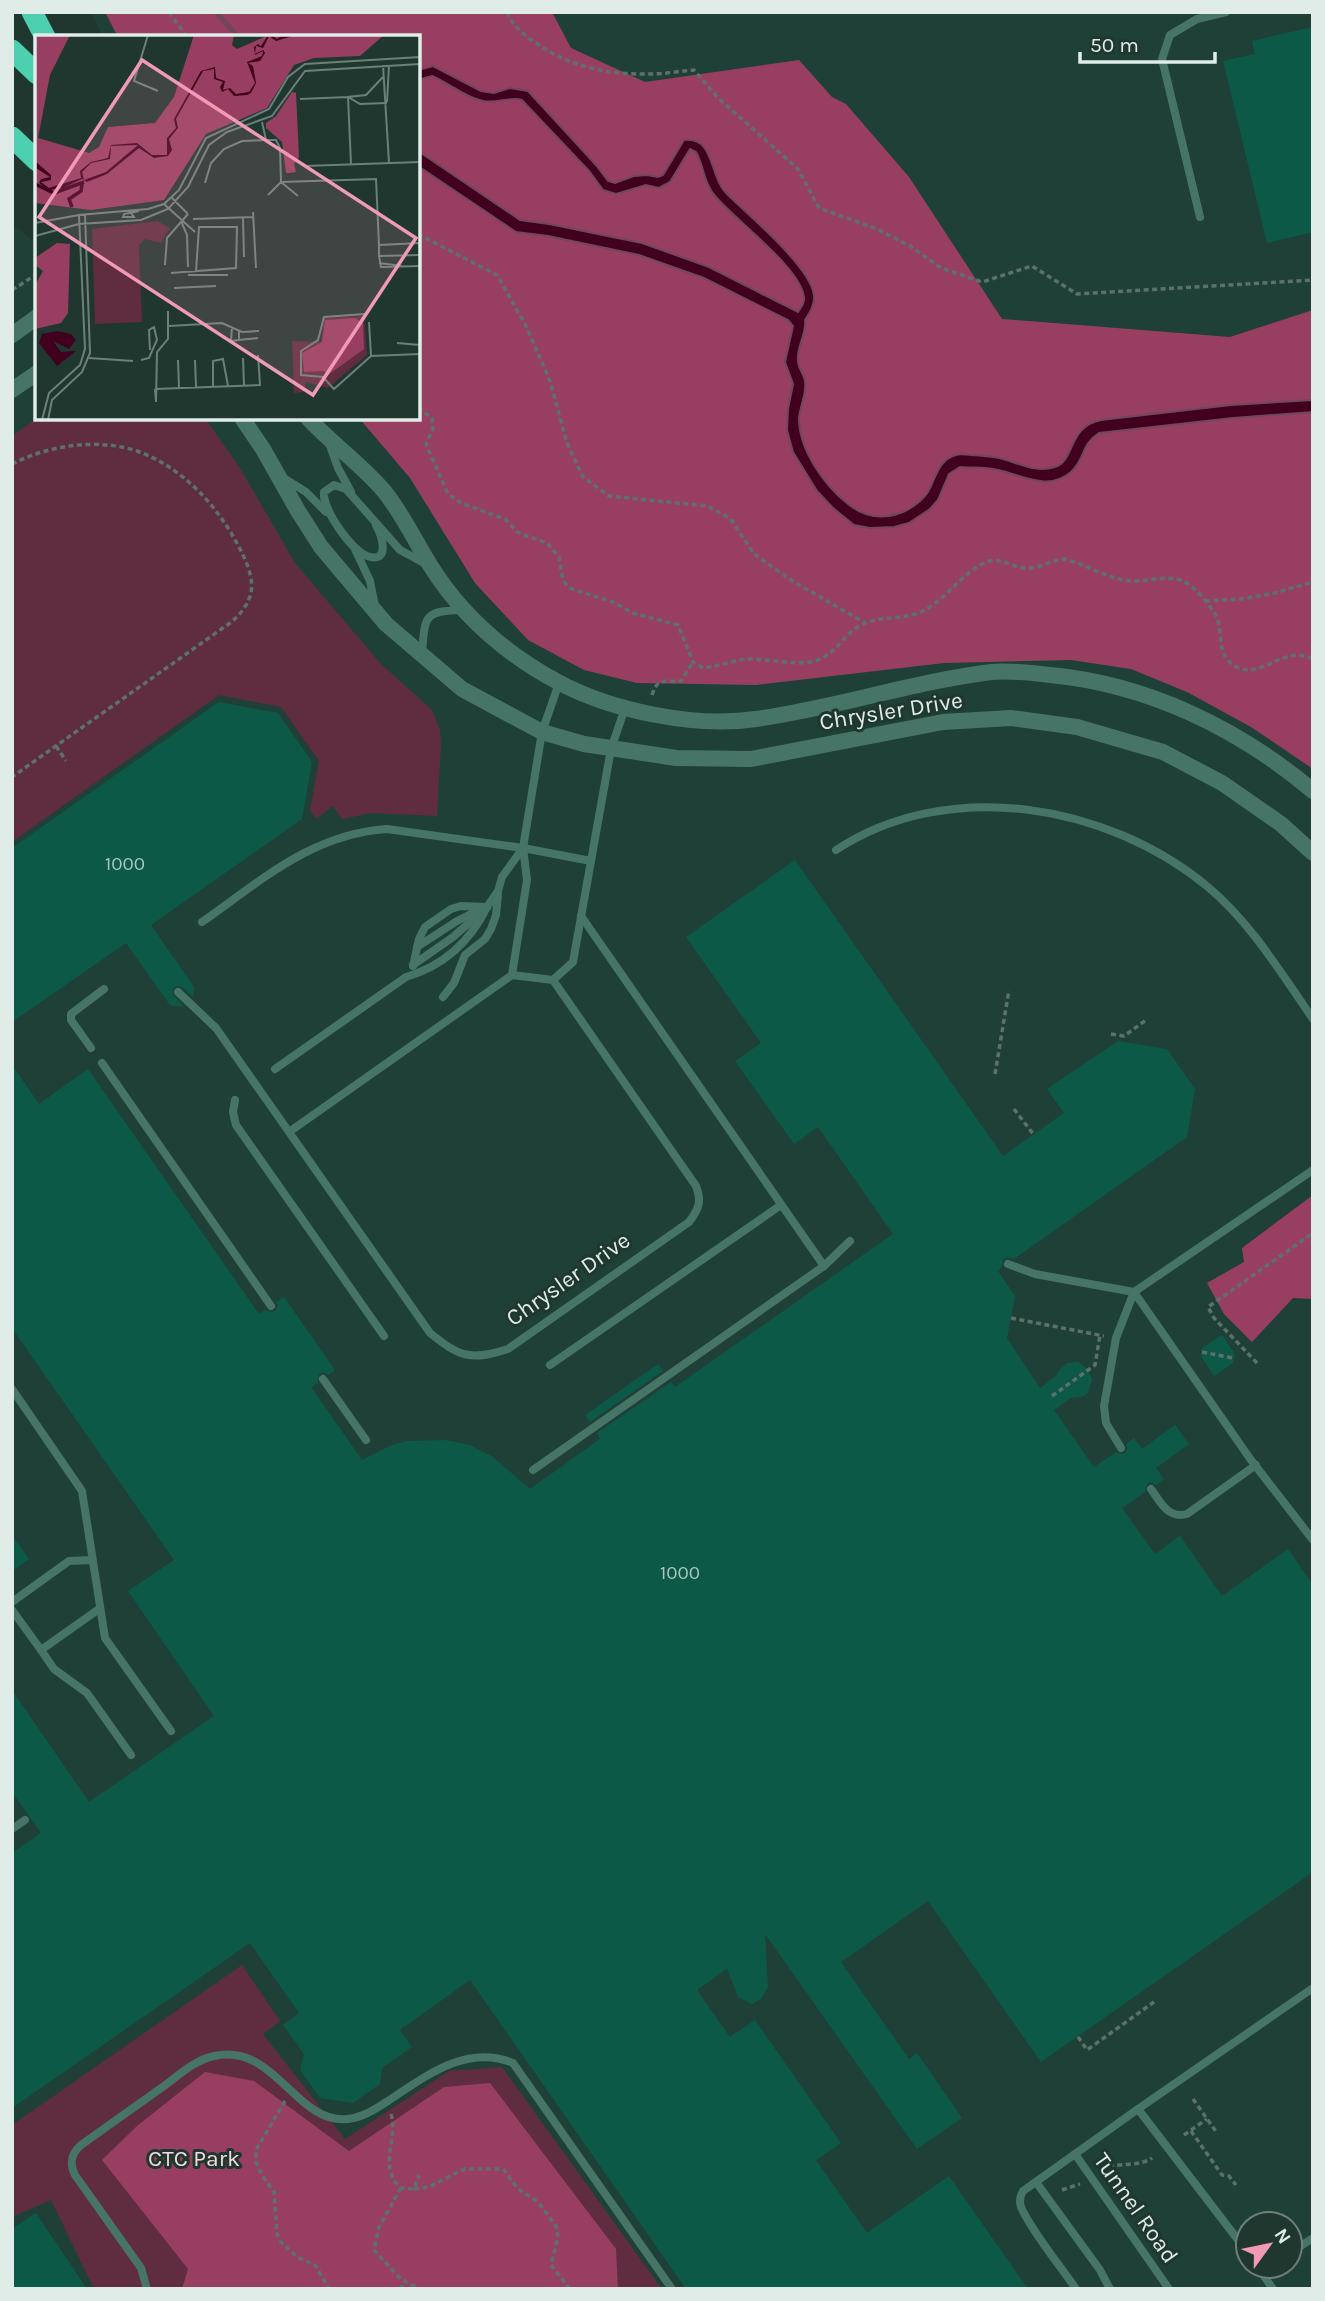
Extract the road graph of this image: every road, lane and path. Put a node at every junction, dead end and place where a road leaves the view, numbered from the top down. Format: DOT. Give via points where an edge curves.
graph roads {
  1 [pos="32,12"];
  2 [pos="169,12"];
  3 [pos="507,12"];
  4 [pos="1226,12"];
  5 [pos="44,35"];
  6 [pos="186,35"];
  7 [pos="12,50"];
  8 [pos="35,72"];
  9 [pos="12,137"];
  10 [pos="35,159"];
  11 [pos="1200,216"];
  12 [pos="420,235"];
  13 [pos="35,275"];
  14 [pos="1313,280"];
  15 [pos="12,290"];
  16 [pos="35,318"];
  17 [pos="12,335"];
  18 [pos="35,374"];
  19 [pos="12,390"];
  20 [pos="420,409"];
  21 [pos="243,420"];
  22 [pos="310,420"];
  23 [pos="328,440"];
  24 [pos="12,464"];
  25 [pos="279,475"];
  26 [pos="355,497"];
  27 [pos="330,516"];
  28 [pos="376,525"];
  29 [pos="352,544"];
  30 [pos="431,567"];
  31 [pos="1313,582"];
  32 [pos="1205,601"];
  33 [pos="463,610"];
  34 [pos="377,614"];
  35 [pos="865,623"];
  36 [pos="422,655"];
  37 [pos="1313,659"];
  38 [pos="693,662"];
  39 [pos="559,683"];
  40 [pos="652,695"];
  41 [pos="625,708"];
  42 [pos="542,732"];
  43 [pos="56,746"];
  44 [pos="611,749"];
  45 [pos="66,761"];
  46 [pos="12,777"];
  47 [pos="1313,791"];
  48 [pos="523,848"];
  49 [pos="836,850"];
  50 [pos="1313,853"];
  51 [pos="591,862"];
  52 [pos="498,891"];
  53 [pos="486,907"];
  54 [pos="581,916"];
  55 [pos="202,922"];
  56 [pos="413,964"];
  57 [pos="512,975"];
  58 [pos="406,977"];
  59 [pos="553,979"];
  60 [pos="104,989"];
  61 [pos="1009,990"];
  62 [pos="178,992"];
  63 [pos="443,997"];
  64 [pos="1313,1019"];
  65 [pos="1146,1020"];
  66 [pos="1111,1034"];
  67 [pos="91,1048"];
  68 [pos="102,1063"];
  69 [pos="275,1069"];
  70 [pos="995,1074"];
  71 [pos="235,1100"];
  72 [pos="1014,1109"];
  73 [pos="289,1132"];
  74 [pos="1034,1135"];
  75 [pos="1313,1170"];
  76 [pos="782,1205"];
  77 [pos="1313,1233"];
  78 [pos="850,1241"];
  79 [pos="1008,1264"];
  80 [pos="824,1266"];
  81 [pos="1134,1292"];
  82 [pos="271,1306"];
  83 [pos="1011,1318"];
  84 [pos="384,1336"];
  85 [pos="1202,1352"];
  86 [pos="1233,1358"];
  87 [pos="1257,1363"];
  88 [pos="550,1365"];
  89 [pos="323,1379"];
  90 [pos="12,1389"];
  91 [pos="1052,1396"];
  92 [pos="366,1440"];
  93 [pos="1121,1448"];
  94 [pos="1256,1465"];
  95 [pos="533,1470"];
  96 [pos="1151,1489"];
  97 [pos="1313,1539"];
  98 [pos="92,1560"];
  99 [pos="12,1602"];
  100 [pos="99,1609"];
  101 [pos="12,1610"];
  102 [pos="41,1650"];
  103 [pos="171,1731"];
  104 [pos="131,1755"];
  105 [pos="25,1820"];
  106 [pos="12,1829"];
  107 [pos="1313,1988"];
  108 [pos="1154,2002"];
  109 [pos="1078,2037"];
  110 [pos="293,2091"];
  111 [pos="1193,2099"];
  112 [pos="384,2103"];
  113 [pos="1138,2109"];
  114 [pos="1207,2119"];
  115 [pos="1191,2131"];
  116 [pos="1217,2133"];
  117 [pos="1184,2135"];
  118 [pos="1075,2154"];
  119 [pos="1152,2158"];
  120 [pos="1099,2171"];
  121 [pos="419,2175"];
  122 [pos="1036,2182"];
  123 [pos="1081,2183"];
  124 [pos="1236,2185"];
  125 [pos="401,2188"];
  126 [pos="414,2189"];
  127 [pos="1062,2190"];
  128 [pos="1234,2235"];
  129 [pos="405,2282"];
  130 [pos="147,2289"];
  131 [pos="329,2289"];
  132 [pos="400,2289"];
  133 [pos="419,2289"];
  134 [pos="570,2289"];
  135 [pos="672,2289"];
  136 [pos="1076,2289"];
  137 [pos="1110,2289"];
  138 [pos="1169,2289"];
  1 -- 5 [label="highway"];
  2 -- 6 [label="path"];
  3 -- 14 [label="path" via="525,36 583,68 650,74 694,70 718,98 798,169 819,208 877,229 941,268 982,282 1032,266 1077,294"];
  4 -- 11 [label="lane" via="1197,19 1170,35 1162,59"];
  7 -- 8 [label="highway"];
  9 -- 10 [label="highway"];
  12 -- 35 [label="path" via="497,275 550,381 567,443 583,477 609,496 707,506 730,518 754,554"];
  13 -- 15 [label="path"];
  16 -- 17 [label="street"];
  18 -- 19 [label="street"];
  20 -- 38 [label="path" via="432,418 426,444 454,499 497,515 517,532 547,543 559,557 562,576 572,589 678,625"];
  21 -- 25 [label="street, Chrysler Drive"];
  22 -- 23 [label="street, Chrysler Drive"];
  23 -- 26 [label="lane"];
  23 -- 30 [label="street, Chrysler Drive" via="386,493"];
  24 -- 43 [label="path" via="78,446 117,446 146,455 184,478 216,509 250,576 248,600 230,623"];
  25 -- 27 [label="lane" via="306,492"];
  25 -- 34 [label="street, Chrysler Drive" via="321,547"];
  26 -- 27 [label="lane" via="340,486 328,488 323,499"];
  26 -- 28 [label="lane"];
  27 -- 29 [label="lane"];
  28 -- 29 [label="lane" via="384,541 380,554 366,556"];
  28 -- 30 [label="lane" via="400,550"];
  29 -- 34 [label="lane" via="370,581"];
  30 -- 33 [label="street, Chrysler Drive"];
  31 -- 32 [label="path" via="1271,594"];
  32 -- 35 [label="path" via="1190,584 1167,578 1130,581 1064,559 1025,569 991,560 923,611"];
  32 -- 37 [label="path" via="1217,617 1222,653 1234,666 1253,669 1292,654"];
  33 -- 36 [label="lane" via="436,612 428,619"];
  33 -- 39 [label="street, Chrysler Drive" via="516,656"];
  34 -- 36 [label="street, Chrysler Drive"];
  35 -- 38 [label="path" via="835,650 810,662 752,659 703,668"];
  36 -- 42 [label="street, Chrysler Drive" via="462,689"];
  38 -- 40 [label="path" via="681,681 659,682"];
  39 -- 41 [label="street, Chrysler Drive"];
  39 -- 42 [label="lane"];
  41 -- 44 [label="lane"];
  41 -- 47 [label="street, Chrysler Drive" via="668,717 754,720 994,671 1064,676 1107,684 1187,711 1259,751"];
  42 -- 44 [label="street, Chrysler Drive"];
  42 -- 48 [label="lane"];
  43 -- 45 [label="path"];
  43 -- 46 [label="path"];
  44 -- 50 [label="street, Chrysler Drive" via="676,758 751,759 943,722 1011,718 1077,727 1163,752 1222,783"];
  44 -- 51 [label="lane"];
  48 -- 51 [label="lane"];
  48 -- 52 [label="lane" via="502,877"];
  48 -- 55 [label="lane" via="387,829 346,834 296,856"];
  48 -- 57 [label="lane" via="527,880"];
  49 -- 64 [label="lane" via="894,823 950,810 1056,814 1110,830 1162,855 1217,896 1259,942"];
  51 -- 54 [label="lane"];
  52 -- 53 [label="lane"];
  52 -- 63 [label="lane" via="491,929 465,955"];
  53 -- 56 [label="lane"];
  53 -- 56 [label="lane" via="451,909 425,928"];
  53 -- 58 [label="lane" via="477,926 458,947 426,971"];
  54 -- 59 [label="lane" via="572,962"];
  54 -- 76 [label="lane"];
  56 -- 58 [label="lane"];
  57 -- 59 [label="lane"];
  57 -- 73 [label="lane"];
  58 -- 69 [label="lane"];
  59 -- 73 [label="lane, Chrysler Drive" via="695,1186 700,1204 689,1222 508,1349 484,1357 456,1353 430,1333"];
  60 -- 67 [label="lane" via="71,1014"];
  61 -- 70 [label="path"];
  62 -- 73 [label="lane, Chrysler Drive" via="216,1028"];
  65 -- 66 [label="path" via="1124,1036"];
  68 -- 82 [label="lane"];
  71 -- 84 [label="lane" via="236,1125"];
  72 -- 74 [label="path"];
  75 -- 81 [label="lane"];
  76 -- 80 [label="lane"];
  76 -- 88 [label="lane"];
  77 -- 87 [label="path" via="1208,1307"];
  78 -- 80 [label="lane"];
  79 -- 81 [label="lane" via="1035,1275"];
  80 -- 95 [label="lane"];
  81 -- 93 [label="lane" via="1116,1338 1104,1406 1106,1423"];
  81 -- 94 [label="lane"];
  83 -- 91 [label="path" via="1102,1336 1095,1366"];
  85 -- 86 [label="path"];
  89 -- 92 [label="lane"];
  90 -- 98 [label="lane" via="82,1491"];
  94 -- 96 [label="lane" via="1178,1517 1168,1513"];
  94 -- 97 [label="lane"];
  98 -- 99 [label="lane" via="69,1561"];
  98 -- 100 [label="lane"];
  100 -- 102 [label="lane"];
  100 -- 103 [label="lane" via="112,1650"];
  101 -- 102 [label="lane"];
  102 -- 104 [label="lane" via="54,1669 87,1693"];
  105 -- 106 [label="lane"];
  107 -- 113 [label="lane, Tunnel Road"];
  108 -- 109 [label="path" via="1087,2050"];
  110 -- 112 [label="lane" via="314,2110 344,2120"];
  110 -- 130 [label="lane" via="248,2058 233,2054 203,2058 72,2155 72,2169 141,2268"];
  110 -- 131 [label="path" via="255,2157 274,2192 278,2237 292,2253 315,2265"];
  111 -- 114 [label="path"];
  112 -- 125 [label="path" via="393,2119 388,2155 394,2180"];
  112 -- 135 [label="lane" via="430,2073 467,2058 513,2063"];
  113 -- 118 [label="lane, Tunnel Road"];
  113 -- 128 [label="lane"];
  114 -- 115 [label="path"];
  114 -- 116 [label="path"];
  115 -- 117 [label="path"];
  115 -- 124 [label="path" via="1222,2175"];
  118 -- 122 [label="lane"];
  118 -- 138 [label="lane, Tunnel Road"];
  119 -- 120 [label="path"];
  121 -- 126 [label="path"];
  122 -- 136 [label="lane" via="1019,2197 1021,2206"];
  122 -- 137 [label="lane"];
  123 -- 127 [label="path"];
  125 -- 126 [label="path"];
  125 -- 129 [label="path" via="382,2221 374,2250"];
  126 -- 134 [label="path" via="429,2187 464,2169 506,2171 556,2226 551,2265"];
  129 -- 132 [label="path"];
  129 -- 133 [label="path"];
}
